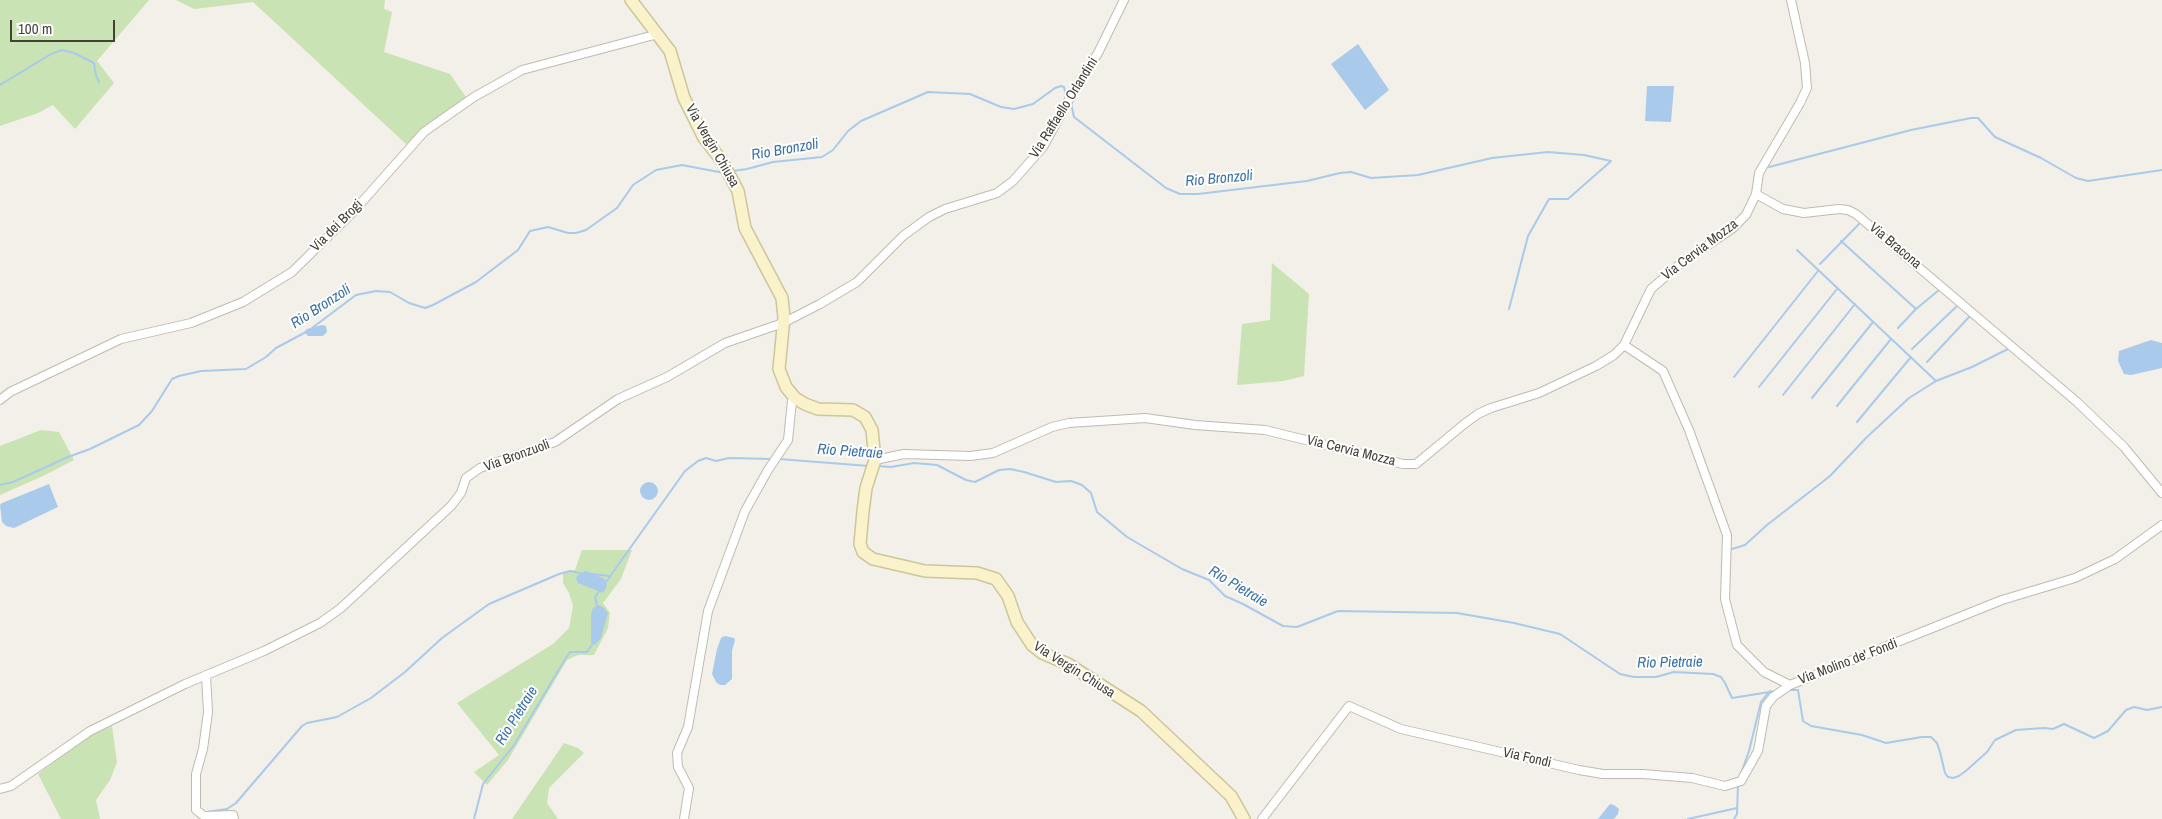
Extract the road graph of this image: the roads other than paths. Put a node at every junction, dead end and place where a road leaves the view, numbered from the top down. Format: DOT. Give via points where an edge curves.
graph roads {
  1 [pos="631,0"];
  2 [pos="1124,0"];
  3 [pos="1791,0"];
  4 [pos="658,34"];
  5 [pos="1756,194"];
  6 [pos="783,323"];
  7 [pos="1624,345"];
  8 [pos="795,398"];
  9 [pos="0,400"];
  10 [pos="875,460"];
  11 [pos="2162,493"];
  12 [pos="2162,525"];
  13 [pos="206,675"];
  14 [pos="1790,685"];
  15 [pos="0,789"];
  16 [pos="234,819"];
  17 [pos="684,819"];
  18 [pos="1244,819"];
  19 [pos="1262,819"];
  1 -- 4 [label="street, Via Vergin Chiusa"];
  2 -- 6 [label="street, Via Raffaello Orlandini" via="1098,53 1043,147 1013,181 997,193 929,217 903,236 858,282"];
  3 -- 5 [label="street" via="1805,62 1807,88 1759,173"];
  4 -- 6 [label="street, Via Vergin Chiusa" via="670,51 684,98 704,138 722,161 738,191 746,228 782,298"];
  4 -- 9 [label="street, Via dei Brogi" via="522,70 424,132 353,212 292,272 243,302 191,324 121,339 10,392"];
  5 -- 7 [label="street, Via Cervia Mozza" via="1746,215 1733,228 1680,264 1651,289"];
  5 -- 11 [label="street, Via Bracona" via="1783,209 1804,213 1839,209 1856,214 2077,402 2124,447"];
  6 -- 8 [label="street, Via Vergin Chiusa" via="779,369 786,387"];
  6 -- 13 [label="street, Via Bronzuoli" via="725,343 667,377 618,399 555,442 480,468 466,478 452,506 341,608 320,623 264,651"];
  7 -- 10 [label="street, Via Cervia Mozza" via="1596,366 1539,394 1478,414 1416,464 1403,464 1265,430 1145,418 1069,423 1052,427 993,453 970,456 904,454"];
  7 -- 14 [label="street, Via Molino de' Fondi" via="1663,371 1723,520 1728,546 1725,599 1737,645 1764,672"];
  8 -- 10 [label="street, Via Vergin Chiusa" via="818,409 852,410 865,416 872,430"];
  8 -- 17 [label="street" via="788,440 744,511 708,611 688,727 677,753 678,767 689,788"];
  10 -- 18 [label="street, Via Vergin Chiusa" via="863,511 860,544 863,552 873,559 925,571 977,573 996,579 1032,645 1068,664 1152,720 1231,796"];
  12 -- 14 [label="street, Via Molino de' Fondi" via="2115,559 2075,578 2002,600"];
  13 -- 15 [label="street, Via Bronzuoli" via="90,731 11,786"];
  13 -- 16 [label="street" via="208,712 196,774 196,810 204,816 233,815"];
  14 -- 19 [label="street, Via Fondi" via="1766,706 1758,750 1741,781 1725,786 1692,778 1579,770 1401,729 1349,706"];
}
